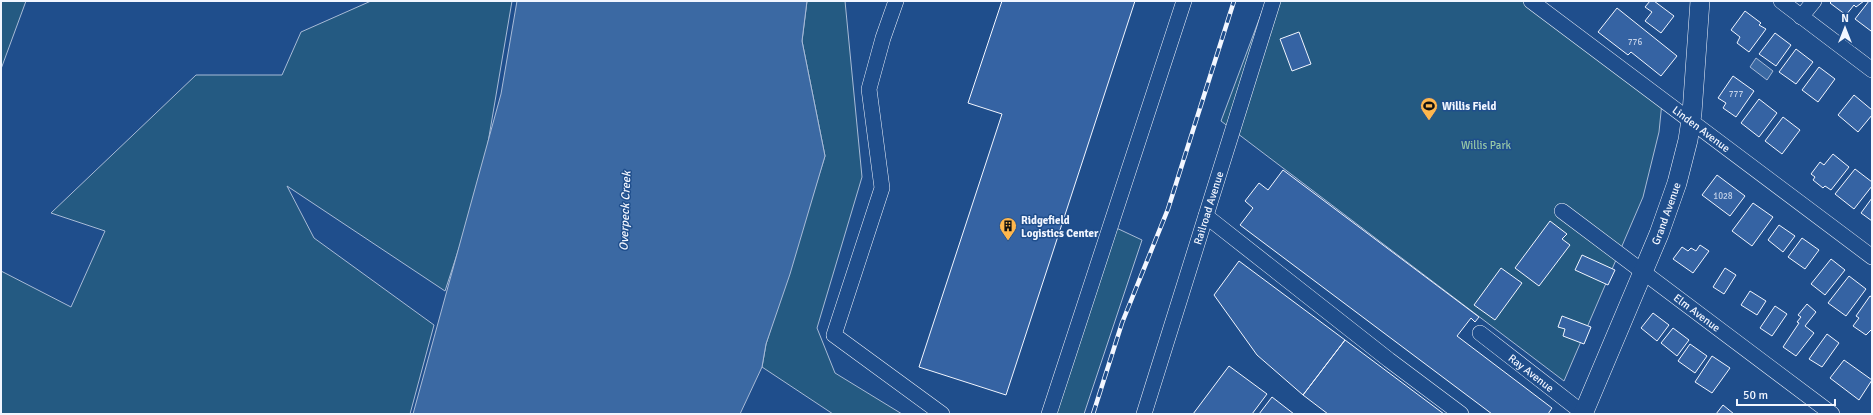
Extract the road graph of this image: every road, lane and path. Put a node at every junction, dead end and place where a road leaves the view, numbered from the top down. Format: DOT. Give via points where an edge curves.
graph roads {
  1 [pos="896,1"];
  2 [pos="1184,1"];
  3 [pos="1273,1"];
  4 [pos="1531,1"];
  5 [pos="1700,1"];
  6 [pos="1781,1"];
  7 [pos="1814,1"];
  8 [pos="1801,16"];
  9 [pos="1872,70"];
  10 [pos="1691,121"];
  11 [pos="1562,211"];
  12 [pos="1206,216"];
  13 [pos="1872,257"];
  14 [pos="1643,272"];
  15 [pos="1480,333"];
  16 [pos="942,414"];
  17 [pos="1049,414"];
  18 [pos="1144,414"];
  19 [pos="1461,414"];
  20 [pos="1583,414"];
  21 [pos="1832,414"];
  1 -- 16 [label="street" via="869,89 882,188 834,335"];
  2 -- 17 [label="street"];
  3 -- 12 [label="street, Railroad Avenue"];
  4 -- 10 [label="street, Linden Avenue"];
  5 -- 10 [label="main road, Grand Avenue"];
  6 -- 8 [label="street"];
  7 -- 8 [label="street"];
  8 -- 9 [label="street"];
  10 -- 13 [label="street, Linden Avenue"];
  10 -- 14 [label="main road, Grand Avenue" via="1675,189"];
  11 -- 14 [label="street, Elm Avenue"];
  12 -- 18 [label="street, Railroad Avenue"];
  12 -- 19 [label="street"];
  14 -- 20 [label="main road, Grand Avenue"];
  14 -- 21 [label="street, Elm Avenue"];
  15 -- 20 [label="street, Ray Avenue"];
}
